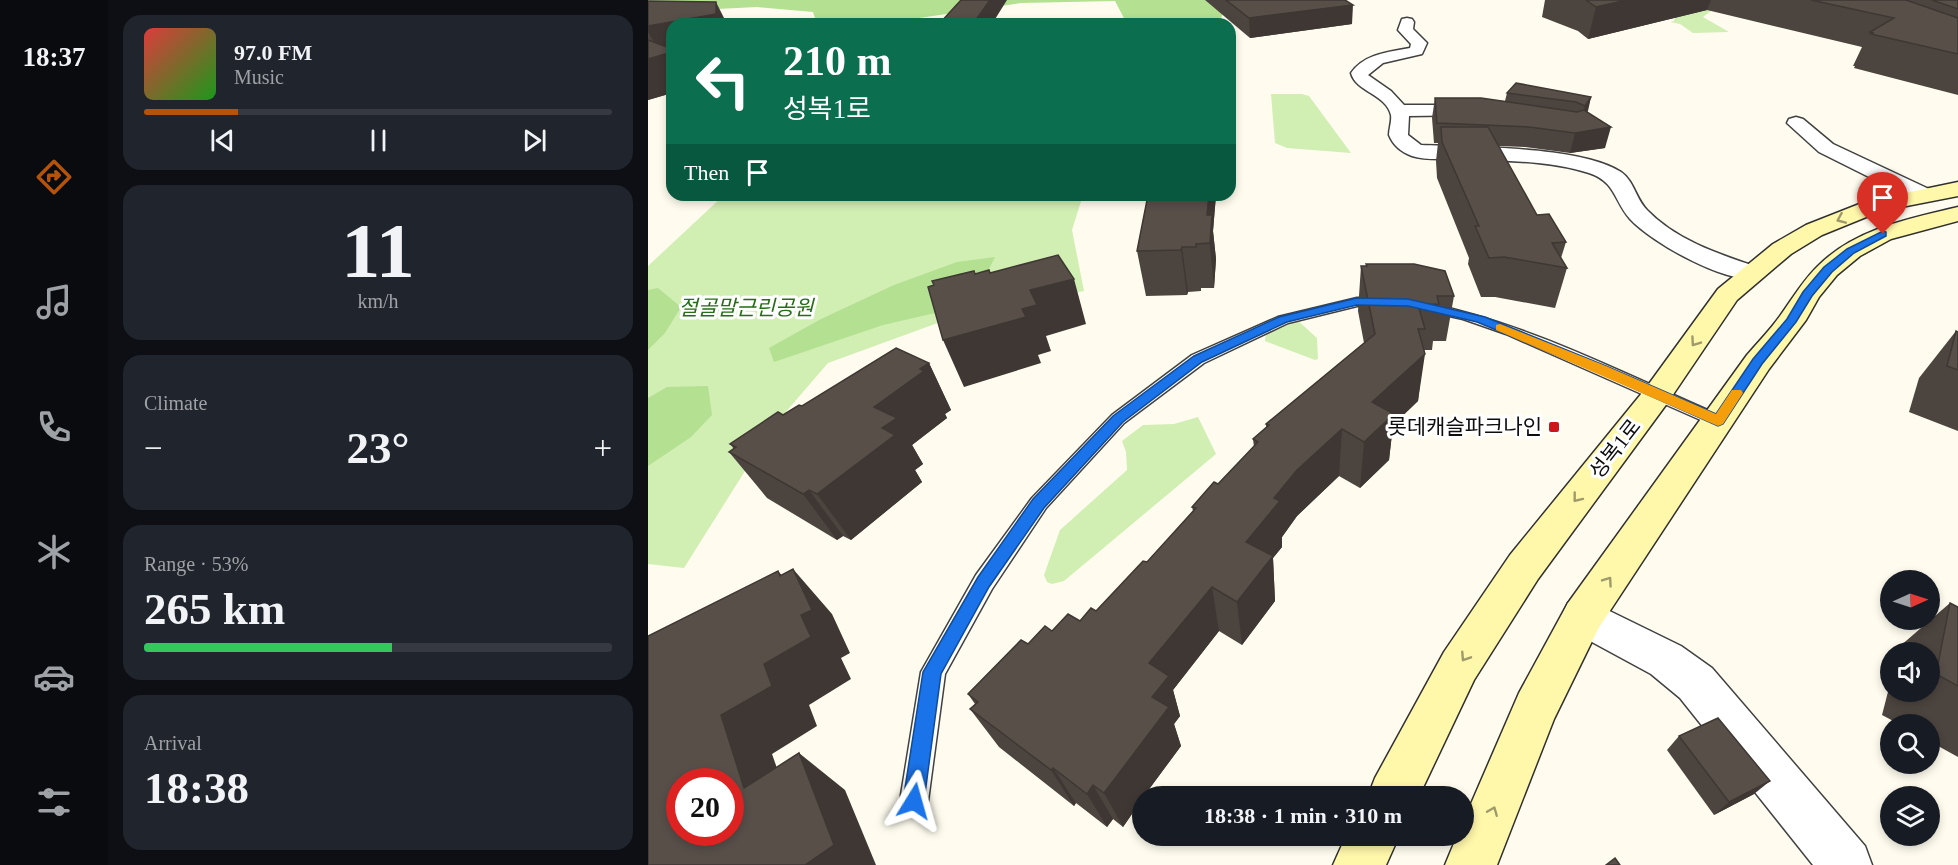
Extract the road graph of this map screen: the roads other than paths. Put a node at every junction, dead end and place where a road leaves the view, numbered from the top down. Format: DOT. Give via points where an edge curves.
graph roads {
  1 [pos="1407,22"];
  2 [pos="1400,111"];
  3 [pos="1497,112"];
  4 [pos="1796,123"];
  5 [pos="1958,189"];
  6 [pos="1923,195"];
  7 [pos="1958,214"];
  8 [pos="1751,273"];
  9 [pos="1657,395"];
  10 [pos="1718,421"];
  11 [pos="1583,616"];
  12 [pos="1398,786"];
  13 [pos="914,801"];
  14 [pos="1368,846"];
  15 [pos="1359,865"];
  16 [pos="1471,865"];
  17 [pos="1846,865"];
  1 -- 2 [label="street" via="1405,30 1419,43 1416,51 1383,58 1359,73"];
  2 -- 3 [label="street"];
  2 -- 8 [label="street" via="1398,137 1402,144 1417,151 1556,160 1596,168 1615,177 1635,211 1660,234 1703,257"];
  4 -- 6 [label="street" via="1826,148"];
  5 -- 6 [label="street, 성복1로"];
  6 -- 8 [label="street, 성복1로, one-way" via="1875,206 1814,230"];
  7 -- 10 [label="street" via="1883,234 1851,251 1828,270"];
  8 -- 9 [label="street, 성복1로, one-way" via="1727,295"];
  9 -- 10 [label="lane"];
  9 -- 12 [label="street, 성복1로, one-way" via="1511,587 1459,666"];
  9 -- 13 [label="lane" via="1480,320 1403,302 1357,302 1283,320 1198,359 1118,419 1038,504 984,582 933,672"];
  11 -- 10 [label="street, one-way"];
  16 -- 11 [label="street, one-way" via="1535,709"];
  11 -- 17 [label="street" via="1666,660 1696,683"];
  14 -- 15 [label="street"];
}
